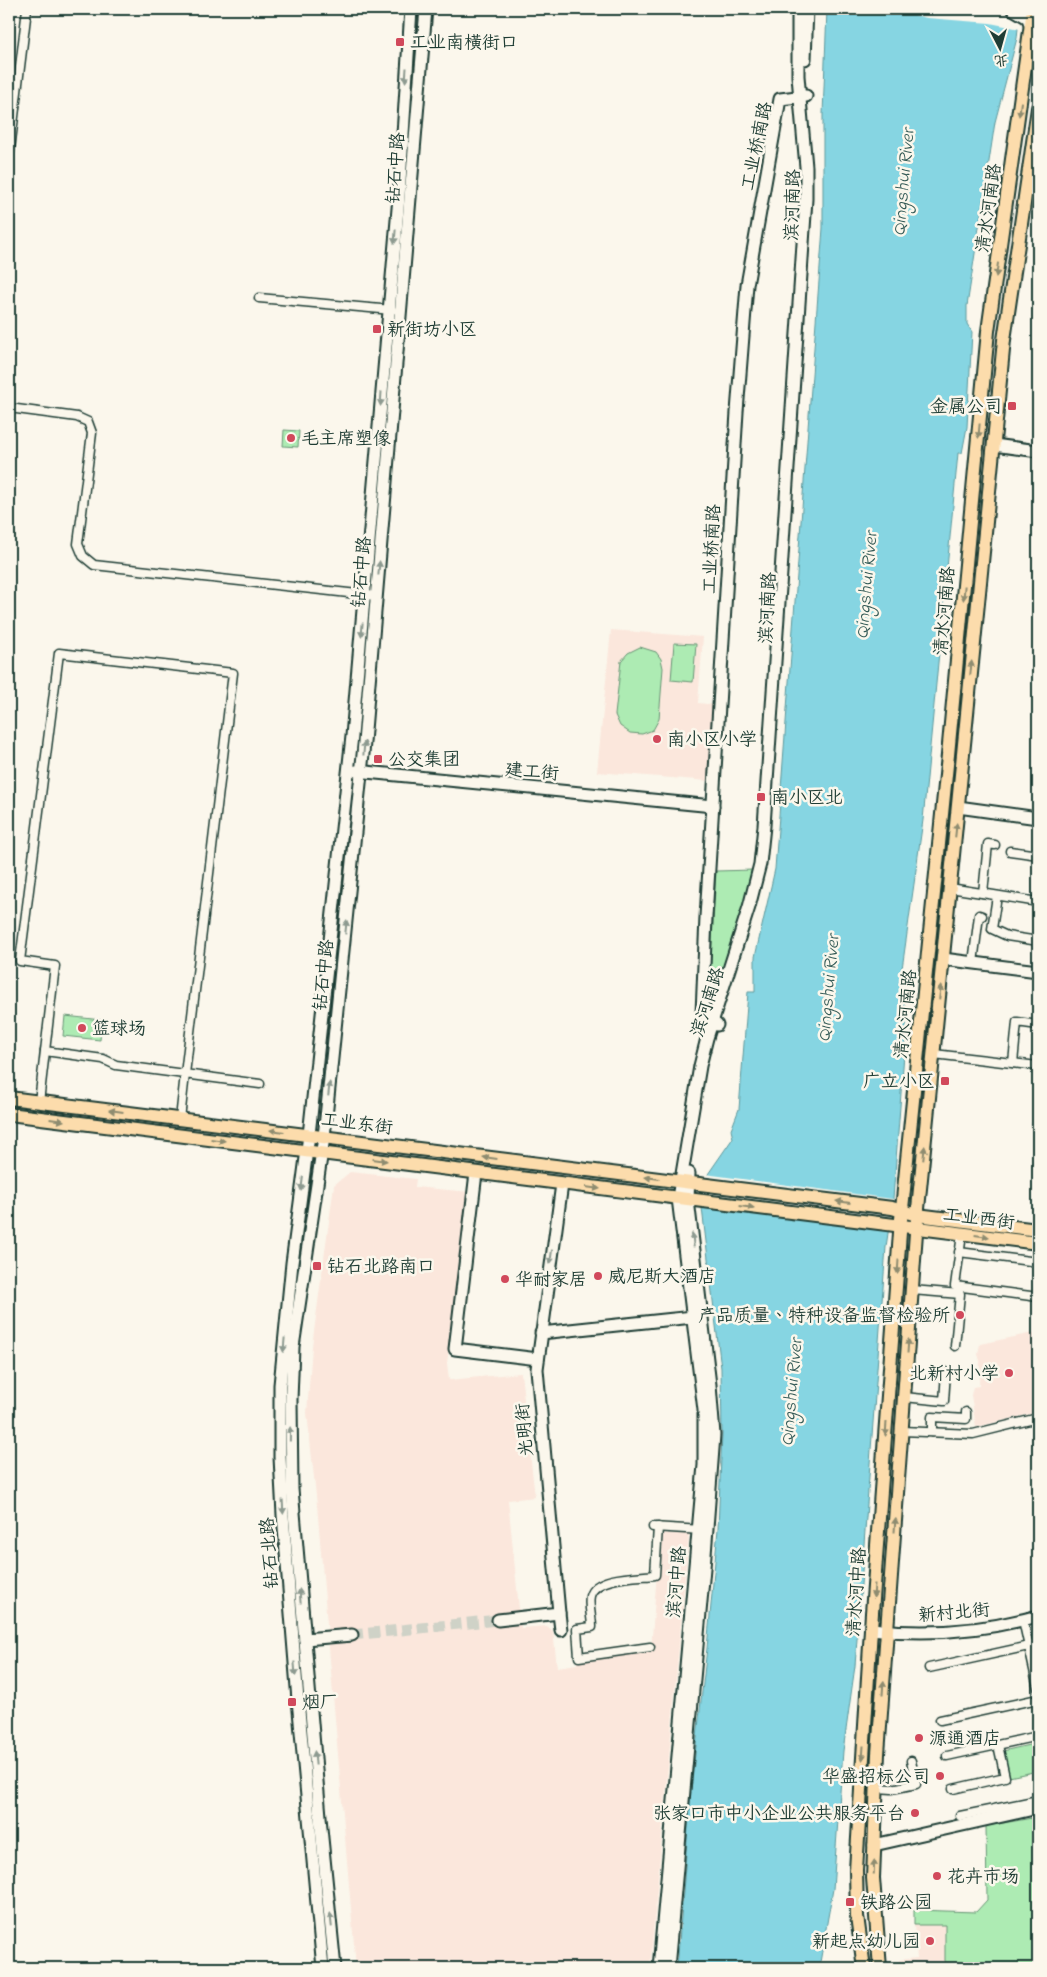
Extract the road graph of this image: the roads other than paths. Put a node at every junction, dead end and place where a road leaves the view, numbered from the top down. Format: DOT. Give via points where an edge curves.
graph roads {
  1 [pos="28,9"];
  2 [pos="411,9"];
  3 [pos="426,9"];
  4 [pos="798,9"];
  5 [pos="807,9"];
  6 [pos="1015,9"];
  7 [pos="1035,11"];
  8 [pos="1031,30"];
  9 [pos="804,96"];
  10 [pos="1038,108"];
  11 [pos="9,158"];
  12 [pos="259,298"];
  13 [pos="395,310"];
  14 [pos="9,408"];
  15 [pos="994,445"];
  16 [pos="1038,451"];
  17 [pos="371,596"];
  18 [pos="349,770"];
  19 [pos="362,772"];
  20 [pos="713,806"];
  21 [pos="958,808"];
  22 [pos="1038,818"];
  23 [pos="995,845"];
  24 [pos="1010,851"];
  25 [pos="1038,856"];
  26 [pos="950,888"];
  27 [pos="983,893"];
  28 [pos="997,896"];
  29 [pos="1038,902"];
  30 [pos="982,916"];
  31 [pos="1038,941"];
  32 [pos="943,959"];
  33 [pos="973,963"];
  34 [pos="1038,971"];
  35 [pos="715,1024"];
  36 [pos="1038,1024"];
  37 [pos="46,1051"];
  38 [pos="934,1054"];
  39 [pos="1013,1063"];
  40 [pos="1038,1066"];
  41 [pos="185,1074"];
  42 [pos="260,1084"];
  43 [pos="9,1098"];
  44 [pos="40,1102"];
  45 [pos="9,1114"];
  46 [pos="180,1119"];
  47 [pos="309,1135"];
  48 [pos="324,1137"];
  49 [pos="307,1152"];
  50 [pos="321,1153"];
  51 [pos="476,1173"];
  52 [pos="689,1182"];
  53 [pos="562,1184"];
  54 [pos="920,1189"];
  55 [pos="688,1200"];
  56 [pos="898,1212"];
  57 [pos="943,1218"];
  58 [pos="917,1221"];
  59 [pos="1038,1230"];
  60 [pos="944,1232"];
  61 [pos="962,1234"];
  62 [pos="1038,1244"];
  63 [pos="915,1247"];
  64 [pos="959,1252"];
  65 [pos="1038,1262"];
  66 [pos="912,1290"];
  67 [pos="1038,1296"];
  68 [pos="693,1317"];
  69 [pos="541,1333"];
  70 [pos="956,1346"];
  71 [pos="538,1359"];
  72 [pos="946,1372"];
  73 [pos="904,1398"];
  74 [pos="966,1412"];
  75 [pos="1038,1418"];
  76 [pos="902,1431"];
  77 [pos="932,1432"];
  78 [pos="702,1530"];
  79 [pos="559,1613"];
  80 [pos="1038,1616"];
  81 [pos="498,1620"];
  82 [pos="1023,1620"];
  83 [pos="577,1629"];
  84 [pos="871,1629"];
  85 [pos="561,1630"];
  86 [pos="887,1631"];
  87 [pos="352,1635"];
  88 [pos="304,1640"];
  89 [pos="1038,1644"];
  90 [pos="1029,1646"];
  91 [pos="650,1647"];
  92 [pos="929,1668"];
  93 [pos="1038,1686"];
  94 [pos="1038,1700"];
  95 [pos="940,1720"];
  96 [pos="1038,1736"];
  97 [pos="998,1745"];
  98 [pos="947,1756"];
  99 [pos="911,1761"];
  100 [pos="877,1788"];
  101 [pos="953,1789"];
  102 [pos="1038,1800"];
  103 [pos="1038,1808"];
  104 [pos="960,1816"];
  105 [pos="874,1845"];
  106 [pos="323,1968"];
  107 [pos="336,1968"];
  108 [pos="659,1968"];
  109 [pos="668,1968"];
  110 [pos="864,1968"];
  111 [pos="880,1968"];
  1 -- 11 [label="street"];
  2 -- 13 [label="main road, 钻石中路, one-way"];
  3 -- 13 [label="main road, 钻石中路"];
  4 -- 9 [label="main road, 滨河南路" via="798,76"];
  5 -- 9 [label="main road, 滨河南路"];
  6 -- 7 [label="main road"];
  6 -- 8 [label="main road" via="1028,18"];
  7 -- 8 [label="main road, 清水河南路"];
  8 -- 56 [label="main road, 清水河南路, one-way" via="988,332"];
  9 -- 20 [label="main road, 工业桥南路" via="780,99 747,285"];
  9 -- 35 [label="main road, 滨河南路" via="806,199 764,826 760,864"];
  10 -- 15 [label="main road, 清水河南路" via="1005,332"];
  12 -- 13 [label="street"];
  13 -- 17 [label="main road, 钻石中路"];
  14 -- 17 [label="street" via="77,417 88,422 92,433 78,544 82,556 94,565"];
  15 -- 16 [label="main road"];
  21 -- 15 [label="main road, 清水河南路, one-way"];
  17 -- 18 [label="main road, 钻石中路, one-way"];
  19 -- 17 [label="main road, 钻石中路, one-way"];
  18 -- 19 [label="main road, 建工街"];
  18 -- 47 [label="main road, 钻石中路"];
  19 -- 20 [label="main road, 建工街"];
  48 -- 19 [label="main road, 钻石中路, one-way"];
  20 -- 35 [label="main road, 工业桥南路" via="702,1012"];
  21 -- 22 [label="main road"];
  26 -- 21 [label="main road, 清水河南路, one-way"];
  23 -- 27 [label="street" via="988,844"];
  24 -- 25 [label="street"];
  26 -- 27 [label="street"];
  26 -- 32 [label="main road, 清水河南路"];
  27 -- 28 [label="street"];
  28 -- 29 [label="street"];
  28 -- 31 [label="street" via="992,929 1007,936"];
  30 -- 33 [label="street" via="979,915"];
  32 -- 33 [label="main road"];
  38 -- 32 [label="main road, 清水河南路, one-way"];
  33 -- 34 [label="main road"];
  35 -- 52 [label="main road, 滨河南路"];
  36 -- 39 [label="street" via="1017,1022"];
  37 -- 41 [label="street"];
  37 -- 41 [label="street" via="56,966 20,961 60,653 233,673"];
  37 -- 44 [label="street"];
  38 -- 39 [label="street"];
  54 -- 38 [label="main road, 清水河南路, one-way"];
  39 -- 40 [label="street"];
  41 -- 42 [label="street"];
  41 -- 46 [label="street"];
  43 -- 44 [label="main road, 工业东街"];
  46 -- 44 [label="main road, 工业东街, one-way"];
  45 -- 49 [label="main road, 工业东街, one-way"];
  47 -- 46 [label="main road, 工业东街, one-way"];
  47 -- 48 [label="main road, 工业东街"];
  47 -- 49 [label="main road, 钻石北路"];
  48 -- 50 [label="main road, 钻石北路"];
  52 -- 48 [label="main road, 工业东街, one-way"];
  49 -- 50 [label="main road, 工业东街"];
  49 -- 106 [label="main road, 钻石北路, one-way" via="281,1376 280,1457"];
  50 -- 51 [label="main road, 工业东街, one-way"];
  88 -- 50 [label="main road, 钻石北路, one-way" via="291,1482 291,1400 293,1348"];
  51 -- 53 [label="main road, 工业东街"];
  51 -- 71 [label="main road" via="454,1349"];
  52 -- 55 [label="main road, 滨河南路"];
  56 -- 52 [label="main road, 工业东街, one-way"];
  53 -- 55 [label="main road, 工业东街, one-way"];
  53 -- 69 [label="main road, 光明街, one-way"];
  54 -- 57 [label="main road" via="928,1208"];
  54 -- 58 [label="main road, 清水河南路"];
  55 -- 56 [label="main road, 工业东街, one-way"];
  55 -- 68 [label="main road, 滨河中路"];
  78 -- 55 [label="main road, 滨河中路, one-way" via="714,1414"];
  56 -- 58 [label="main road"];
  56 -- 58 [label="main road"];
  56 -- 84 [label="main road, 清水河中路, one-way" via="900,1237"];
  57 -- 58 [label="main road, 工业西街"];
  57 -- 59 [label="main road, 工业西街"];
  58 -- 60 [label="main road, 工业西街"];
  58 -- 63 [label="main road, 清水河中路"];
  60 -- 61 [label="main road, 工业西街"];
  60 -- 63 [label="main road" via="926,1235"];
  61 -- 62 [label="main road, 工业西街, one-way"];
  61 -- 64 [label="street"];
  63 -- 66 [label="main road, 清水河中路"];
  64 -- 65 [label="street"];
  64 -- 67 [label="street" via="955,1286"];
  66 -- 70 [label="street" via="960,1294"];
  73 -- 66 [label="main road, 清水河中路, one-way"];
  68 -- 69 [label="main road"];
  68 -- 78 [label="main road, 滨河中路" via="704,1418"];
  69 -- 71 [label="main road, 光明街"];
  71 -- 79 [label="main road, 光明街"];
  72 -- 73 [label="street" via="944,1401"];
  73 -- 76 [label="main road, 清水河中路"];
  74 -- 77 [label="street" via="966,1419 932,1417"];
  75 -- 77 [label="street" via="973,1434"];
  76 -- 77 [label="street"];
  86 -- 76 [label="main road, 清水河中路, one-way"];
  78 -- 83 [label="street" via="656,1527 654,1574 608,1580 601,1584 590,1597 592,1627"];
  78 -- 108 [label="main road, 滨河中路"];
  78 -- 109 [label="main road, 滨河中路"];
  79 -- 81 [label="main road"];
  79 -- 85 [label="main road, 光明街"];
  80 -- 82 [label="main road, 新村北街"];
  82 -- 86 [label="main road, 新村北街" via="947,1632"];
  82 -- 90 [label="street"];
  83 -- 85 [label="street"];
  83 -- 91 [label="street" via="579,1657"];
  84 -- 86 [label="main road, 新村北街"];
  84 -- 110 [label="main road, 清水河中路, one-way" via="856,1870 857,1916"];
  100 -- 86 [label="main road, 清水河中路, one-way"];
  87 -- 88 [label="main road"];
  107 -- 88 [label="main road, 钻石北路, one-way"];
  89 -- 90 [label="street"];
  90 -- 92 [label="street"];
  90 -- 93 [label="street"];
  94 -- 95 [label="street"];
  96 -- 97 [label="street"];
  97 -- 98 [label="street"];
  97 -- 101 [label="street" via="1005,1777"];
  99 -- 100 [label="street" via="916,1784 892,1789"];
  100 -- 105 [label="main road, 清水河中路"];
  102 -- 104 [label="street"];
  103 -- 105 [label="main road"];
  111 -- 105 [label="main road, 清水河中路, one-way" via="873,1878"];
}
